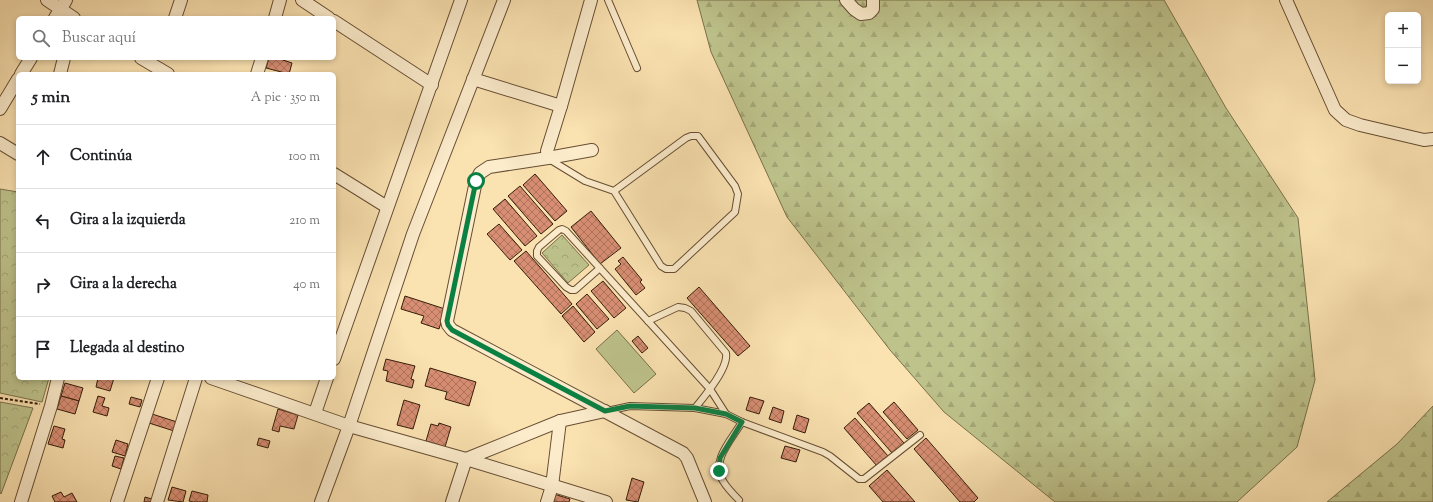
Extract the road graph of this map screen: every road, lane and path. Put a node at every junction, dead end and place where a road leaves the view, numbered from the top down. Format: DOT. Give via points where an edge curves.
graph roads {
  1 [pos="46,0"];
  2 [pos="181,0"];
  3 [pos="280,0"];
  4 [pos="302,0"];
  5 [pos="461,0"];
  6 [pos="504,0"];
  7 [pos="591,0"];
  8 [pos="608,0"];
  9 [pos="846,0"];
  10 [pos="873,0"];
  11 [pos="1286,0"];
  12 [pos="60,9"];
  13 [pos="71,16"];
  14 [pos="176,16"];
  15 [pos="276,16"];
  16 [pos="327,16"];
  17 [pos="336,22"];
  18 [pos="30,60"];
  19 [pos="64,60"];
  20 [pos="145,60"];
  21 [pos="261,60"];
  22 [pos="637,68"];
  23 [pos="161,69"];
  24 [pos="22,72"];
  25 [pos="60,72"];
  26 [pos="258,72"];
  27 [pos="473,79"];
  28 [pos="16,82"];
  29 [pos="432,85"];
  30 [pos="561,106"];
  31 [pos="0,110"];
  32 [pos="1433,139"];
  33 [pos="0,143"];
  34 [pos="592,150"];
  35 [pos="16,153"];
  36 [pos="548,158"];
  37 [pos="336,175"];
  38 [pos="614,192"];
  39 [pos="387,207"];
  40 [pos="600,268"];
  41 [pos="648,321"];
  42 [pos="336,353"];
  43 [pos="58,380"];
  44 [pos="157,380"];
  45 [pos="195,380"];
  46 [pos="217,380"];
  47 [pos="326,380"];
  48 [pos="710,389"];
  49 [pos="0,398"];
  50 [pos="51,406"];
  51 [pos="695,408"];
  52 [pos="605,411"];
  53 [pos="315,413"];
  54 [pos="726,414"];
  55 [pos="560,421"];
  56 [pos="742,422"];
  57 [pos="349,426"];
  58 [pos="920,435"];
  59 [pos="466,459"];
  60 [pos="552,486"];
  61 [pos="739,500"];
  62 [pos="21,502"];
  63 [pos="117,502"];
  64 [pos="157,502"];
  65 [pos="321,502"];
  66 [pos="452,502"];
  67 [pos="547,502"];
  68 [pos="606,502"];
  69 [pos="705,502"];
  1 -- 12 [label="street"];
  2 -- 14 [label="street"];
  3 -- 15 [label="street"];
  4 -- 16 [label="street"];
  5 -- 29 [label="street"];
  6 -- 27 [label="street"];
  7 -- 30 [label="street"];
  8 -- 22 [label="lane"];
  9 -- 10 [label="street" via="861,14 869,13 873,9"];
  11 -- 32 [label="street" via="1335,110 1346,120 1360,125 1424,140"];
  12 -- 13 [label="street"];
  17 -- 29 [label="street"];
  18 -- 24 [label="street"];
  19 -- 25 [label="street"];
  20 -- 23 [label="street"];
  21 -- 26 [label="street"];
  27 -- 30 [label="street"];
  27 -- 57 [label="street" via="413,234"];
  28 -- 31 [label="street"];
  29 -- 39 [label="street"];
  30 -- 36 [label="street" via="547,151"];
  33 -- 35 [label="street"];
  34 -- 36 [label="street"];
  36 -- 38 [label="lane" via="584,181"];
  36 -- 52 [label="street" via="489,167 480,173 476,181 447,321 452,330"];
  37 -- 39 [label="street"];
  38 -- 38 [label="lane" via="686,138 698,136 736,186 738,194 734,212 674,269 666,269 661,266"];
  39 -- 42 [label="street"];
  40 -- 40 [label="lane" via="562,229 538,247 537,256 566,288 571,290 575,290"];
  40 -- 41 [label="lane"];
  41 -- 48 [label="lane"];
  41 -- 48 [label="lane" via="678,307 691,311 727,358"];
  43 -- 50 [label="street"];
  44 -- 63 [label="street"];
  45 -- 64 [label="street"];
  46 -- 53 [label="street"];
  47 -- 53 [label="street"];
  48 -- 51 [label="lane"];
  48 -- 54 [label="lane"];
  49 -- 50 [label="path"];
  50 -- 62 [label="street"];
  51 -- 52 [label="lane" via="630,406"];
  51 -- 54 [label="lane"];
  52 -- 55 [label="street"];
  52 -- 69 [label="street" via="683,453"];
  53 -- 57 [label="street"];
  54 -- 56 [label="lane"];
  55 -- 59 [label="street"];
  55 -- 60 [label="street"];
  56 -- 58 [label="lane" via="823,452 859,479 864,479"];
  56 -- 61 [label="lane" via="720,458 719,471 722,480"];
  57 -- 59 [label="street"];
  57 -- 65 [label="street"];
  59 -- 60 [label="street"];
  59 -- 66 [label="street"];
  60 -- 67 [label="street"];
  60 -- 68 [label="street"];
}
